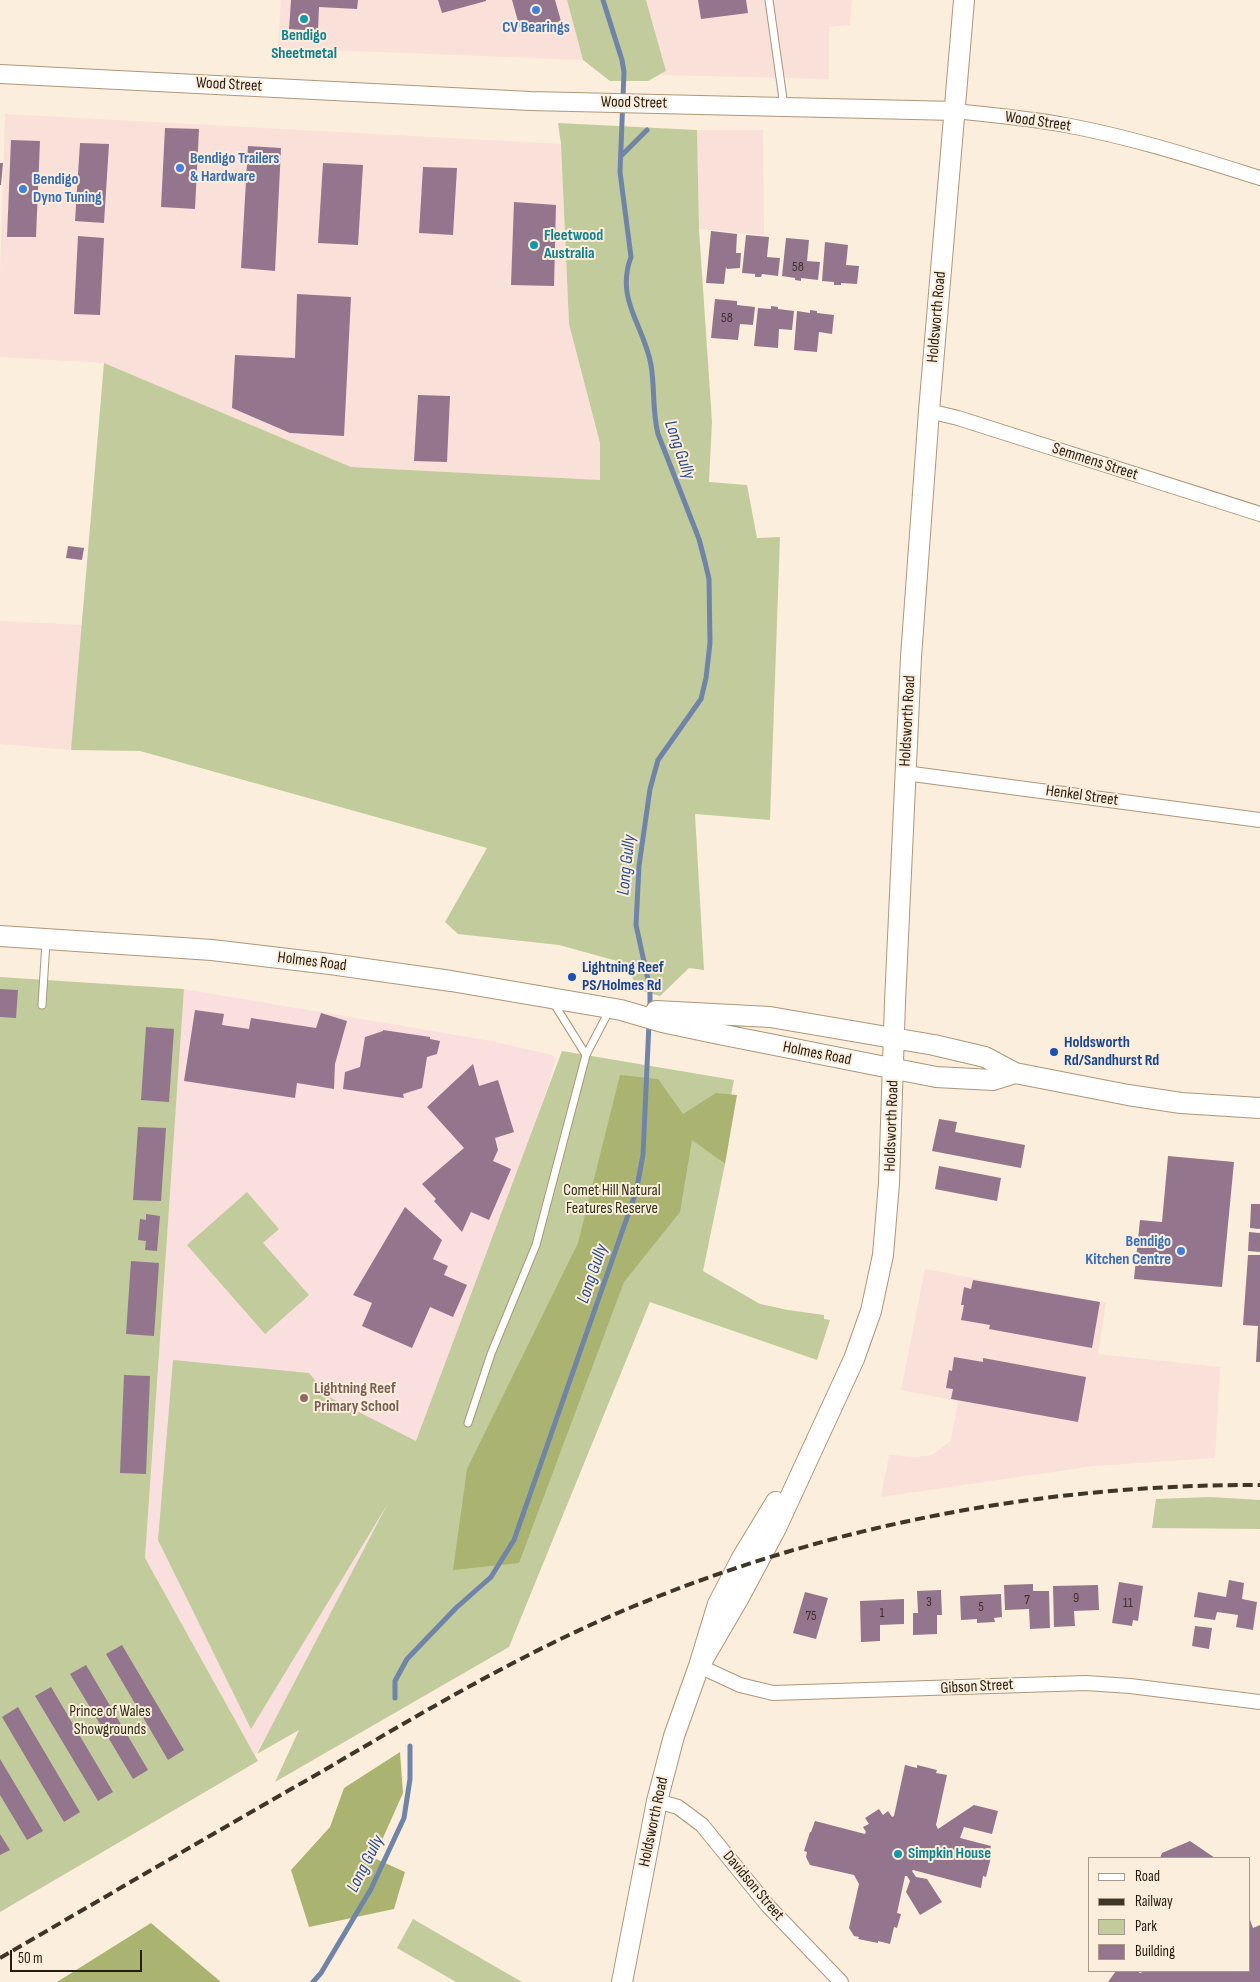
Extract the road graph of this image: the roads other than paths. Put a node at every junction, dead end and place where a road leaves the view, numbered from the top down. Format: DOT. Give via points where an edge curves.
graph roads {
  1 [pos="768,0"];
  2 [pos="964,0"];
  3 [pos="0,74"];
  4 [pos="784,107"];
  5 [pos="955,111"];
  6 [pos="1260,178"];
  7 [pos="929,411"];
  8 [pos="1260,514"];
  9 [pos="905,772"];
  10 [pos="1260,820"];
  11 [pos="0,936"];
  12 [pos="46,939"];
  13 [pos="550,998"];
  14 [pos="42,1005"];
  15 [pos="616,1009"];
  16 [pos="652,1015"];
  17 [pos="895,1037"];
  18 [pos="586,1055"];
  19 [pos="894,1068"];
  20 [pos="1015,1073"];
  21 [pos="1260,1108"];
  22 [pos="468,1423"];
  23 [pos="699,1666"];
  24 [pos="1260,1702"];
  25 [pos="657,1801"];
  26 [pos="622,1982"];
  27 [pos="842,1982"];
  1 -- 4 [label="lane"];
  2 -- 5 [label="main road, Holdsworth Road"];
  3 -- 4 [label="street, Wood Street" via="530,101"];
  4 -- 5 [label="street, Wood Street"];
  5 -- 6 [label="street, Wood Street" via="1088,130"];
  5 -- 7 [label="main road, Holdsworth Road"];
  7 -- 8 [label="street, Semmens Street"];
  7 -- 9 [label="main road, Holdsworth Road"];
  9 -- 10 [label="street, Henkel Street"];
  9 -- 17 [label="main road, Holdsworth Road"];
  11 -- 12 [label="main road, Holmes Road"];
  12 -- 13 [label="main road, Holmes Road" via="273,956"];
  12 -- 14 [label="lane"];
  13 -- 15 [label="main road, Holmes Road"];
  13 -- 18 [label="lane"];
  15 -- 16 [label="main road, Holmes Road"];
  15 -- 18 [label="lane"];
  16 -- 17 [label="main road, Holmes Road" via="770,1017"];
  16 -- 19 [label="main road, Holmes Road"];
  17 -- 19 [label="main road, Holdsworth Road"];
  17 -- 20 [label="main road, Holmes Road" via="985,1057"];
  18 -- 22 [label="lane" via="536,1245 491,1354"];
  19 -- 20 [label="main road, Holmes Road" via="936,1077 972,1080 993,1080"];
  19 -- 23 [label="main road, Holdsworth Road" via="883,1256 864,1334 776,1528"];
  20 -- 21 [label="main road, Holmes Road" via="1152,1099"];
  23 -- 24 [label="street, Gibson Street" via="740,1685 773,1693 1086,1683"];
  23 -- 25 [label="main road, Holdsworth Road" via="674,1736"];
  25 -- 26 [label="main road, Holdsworth Road"];
  25 -- 27 [label="street, Davidson Street" via="678,1807 702,1825 768,1906"];
}
